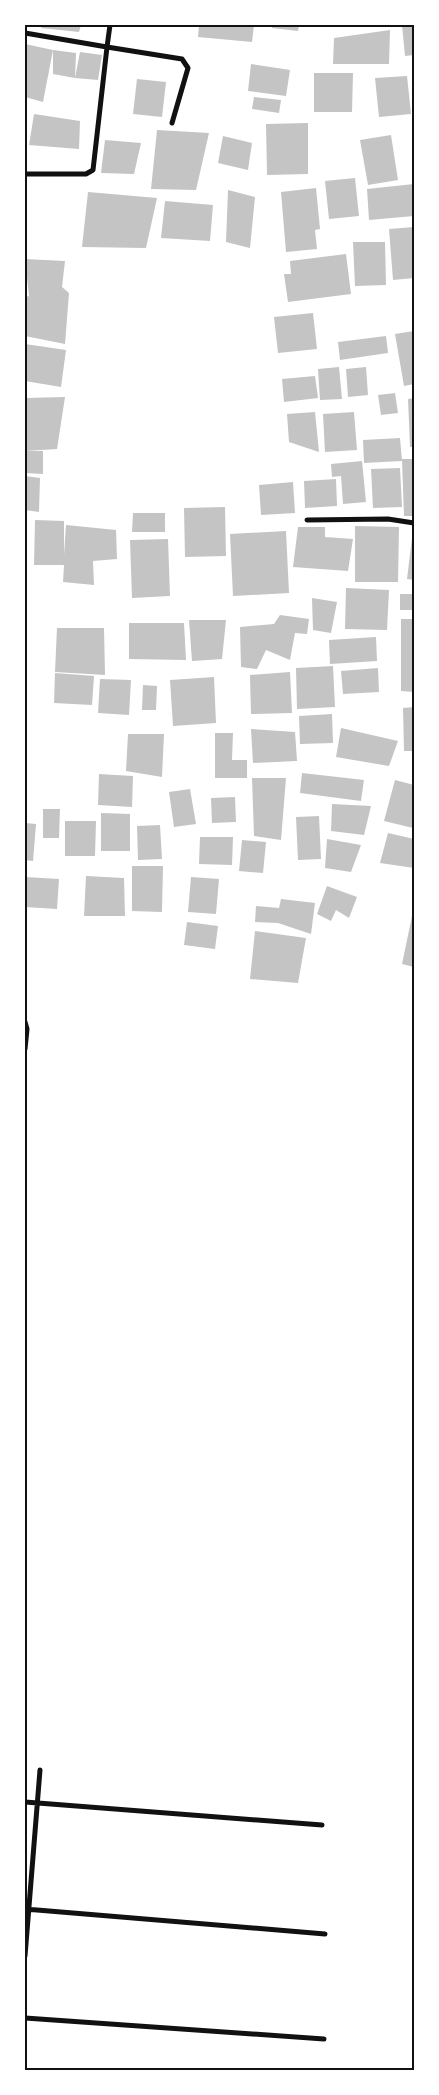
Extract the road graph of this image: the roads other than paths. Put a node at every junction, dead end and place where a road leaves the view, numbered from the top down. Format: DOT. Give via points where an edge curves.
graph roads {
  1 [pos="110,25"];
  2 [pos="25,33"];
  3 [pos="107,47"];
  4 [pos="172,123"];
  5 [pos="25,174"];
  6 [pos="307,520"];
  7 [pos="414,523"];
  8 [pos="25,1022"];
  9 [pos="25,1049"];
  10 [pos="40,1770"];
  11 [pos="25,1802"];
  12 [pos="37,1802"];
  13 [pos="322,1825"];
  14 [pos="27,1909"];
  15 [pos="324,1934"];
  16 [pos="25,1956"];
  17 [pos="25,2018"];
  18 [pos="324,2039"];
  1 -- 3 [label="street"];
  2 -- 3 [label="street"];
  3 -- 4 [label="street" via="182,59 188,68"];
  3 -- 5 [label="street" via="93,170 86,174"];
  6 -- 7 [label="street"];
  8 -- 9 [label="street"];
  10 -- 12 [label="street"];
  11 -- 12 [label="street"];
  12 -- 13 [label="street"];
  12 -- 14 [label="street"];
  14 -- 15 [label="street"];
  14 -- 16 [label="street"];
  17 -- 18 [label="street"];
}
